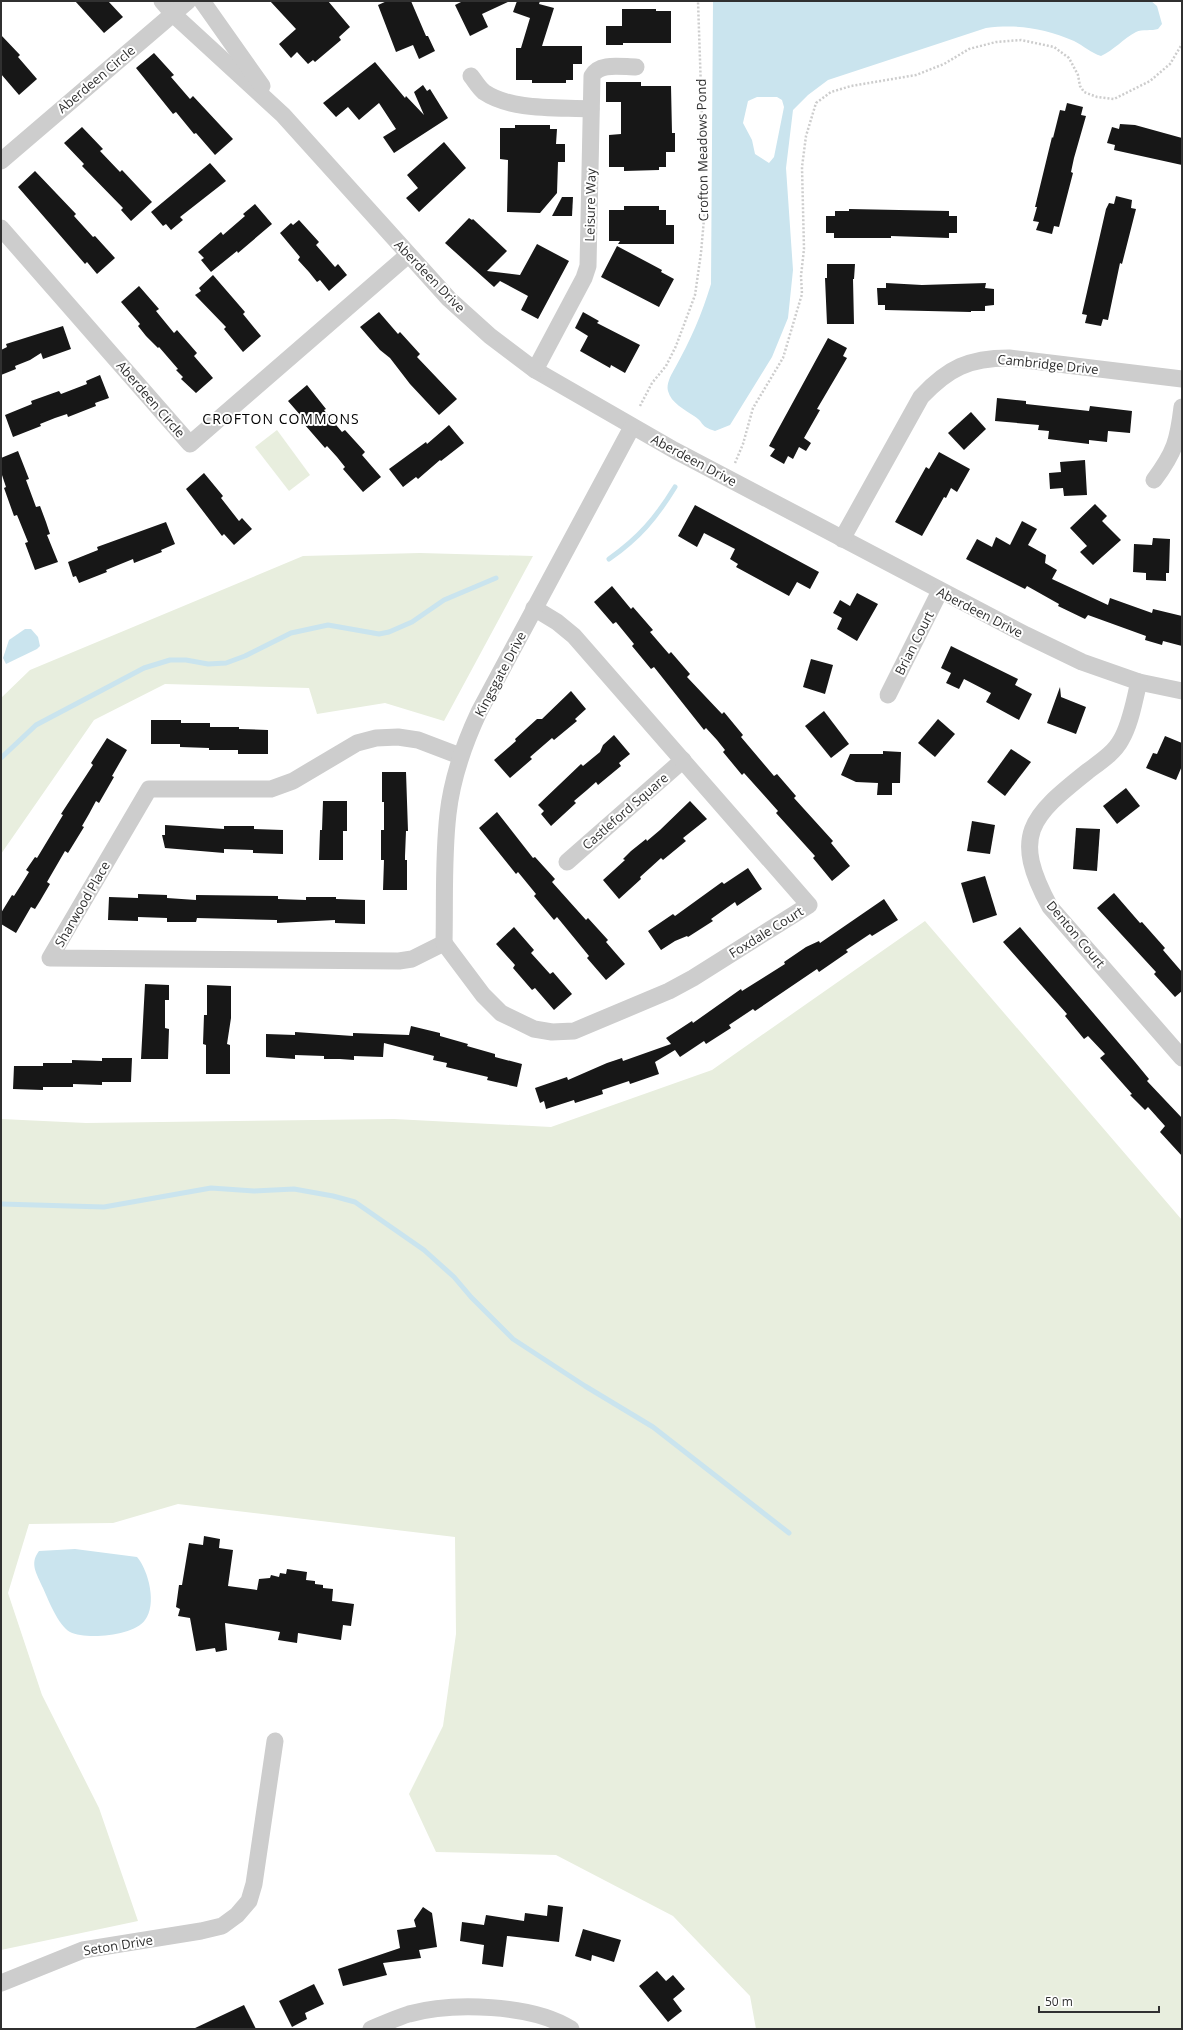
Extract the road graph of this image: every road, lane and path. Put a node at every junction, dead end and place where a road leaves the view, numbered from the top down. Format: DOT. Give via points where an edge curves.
graph roads {
  1 [pos="162,1"];
  2 [pos="188,1"];
  3 [pos="202,1"];
  4 [pos="698,1"];
  5 [pos="173,14"];
  6 [pos="1182,44"];
  7 [pos="636,67"];
  8 [pos="471,76"];
  9 [pos="591,109"];
  10 [pos="283,115"];
  11 [pos="1,161"];
  12 [pos="1,228"];
  13 [pos="408,255"];
  14 [pos="535,370"];
  15 [pos="1182,379"];
  16 [pos="640,406"];
  17 [pos="1182,407"];
  18 [pos="632,427"];
  19 [pos="728,478"];
  20 [pos="1154,480"];
  21 [pos="842,539"];
  22 [pos="940,592"];
  23 [pos="534,608"];
  24 [pos="1139,682"];
  25 [pos="1182,691"];
  26 [pos="888,695"];
  27 [pos="460,756"];
  28 [pos="683,760"];
  29 [pos="567,862"];
  30 [pos="444,943"];
  31 [pos="1182,1058"];
  32 [pos="275,1741"];
  33 [pos="1,1983"];
  34 [pos="371,2029"];
  35 [pos="571,2029"];
  1 -- 5 [label="street, Aberdeen Drive"];
  2 -- 5 [label="street, Aberdeen Circle"];
  3 -- 10 [label="street, Aberdeen Drive"];
  4 -- 16 [label="path, Crofton Meadows Pond" via="705,207 695,295 676,346"];
  5 -- 10 [label="street, Aberdeen Drive"];
  5 -- 11 [label="street, Aberdeen Circle"];
  6 -- 19 [label="path" via="1170,64 1150,81 1114,99 1097,98 1084,92 1069,58 1054,47 1021,40 996,42 969,49 944,64 916,75 850,86 831,92 816,103 806,136 802,167 804,250 801,299 783,358 753,408 743,444"];
  7 -- 9 [label="street, Leisure Way" via="601,67 595,70 592,76"];
  8 -- 9 [label="street" via="483,91 498,100 514,104"];
  9 -- 14 [label="street, Leisure Way" via="588,266"];
  10 -- 13 [label="street, Aberdeen Drive"];
  12 -- 13 [label="street, Aberdeen Circle" via="190,444"];
  13 -- 14 [label="street, Aberdeen Drive" via="449,299 490,336"];
  14 -- 18 [label="street, Aberdeen Drive"];
  15 -- 21 [label="street, Cambridge Drive" via="1009,358 988,358 953,369 937,380 921,397"];
  17 -- 20 [label="street" via="1174,449"];
  18 -- 19 [label="street, Aberdeen Drive"];
  18 -- 23 [label="street, Kingsgate Drive"];
  19 -- 21 [label="street, Aberdeen Drive"];
  21 -- 22 [label="street, Aberdeen Drive"];
  22 -- 24 [label="street, Aberdeen Drive" via="1082,662"];
  22 -- 26 [label="street, Brian Court"];
  23 -- 27 [label="street, Kingsgate Drive"];
  23 -- 28 [label="street, Foxdale Court" via="574,636"];
  24 -- 25 [label="street, Aberdeen Drive"];
  24 -- 31 [label="street, Denton Court" via="1121,740 1112,753 1055,797 1043,810 1034,823 1029,840 1029,856 1040,888 1050,907"];
  27 -- 30 [label="street, Kingsgate Drive" via="448,813 445,843"];
  27 -- 30 [label="street, Sharwood Place" via="418,740 398,737 376,738 357,743 293,781 271,789 149,789 50,958 399,961 412,958"];
  28 -- 29 [label="street, Castleford Square"];
  28 -- 30 [label="street, Foxdale Court" via="809,905 670,991 574,1031 552,1032 534,1029 501,1013 482,994"];
  32 -- 33 [label="street, Seton Drive" via="254,1884 249,1901 237,1915 222,1926 201,1931 83,1950"];
  34 -- 35 [label="street" via="408,2014 454,2007 512,2010 553,2020"];
}
